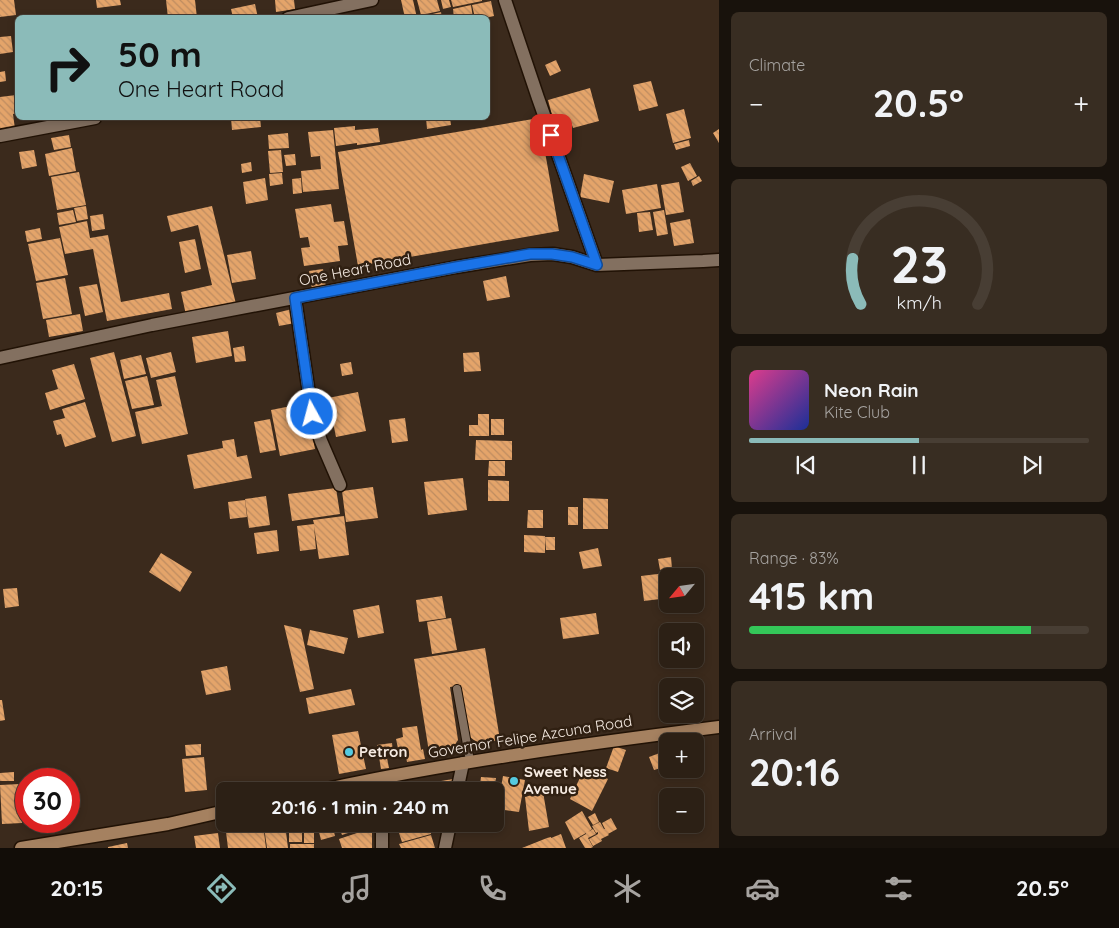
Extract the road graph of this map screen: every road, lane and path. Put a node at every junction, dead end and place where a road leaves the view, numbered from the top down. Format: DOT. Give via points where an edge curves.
graph roads {
  1 [pos="372,0"];
  2 [pos="505,0"];
  3 [pos="302,15"];
  4 [pos="84,120"];
  5 [pos="0,136"];
  6 [pos="719,260"];
  7 [pos="597,265"];
  8 [pos="295,298"];
  9 [pos="0,358"];
  10 [pos="340,486"];
  11 [pos="457,690"];
  12 [pos="719,728"];
  13 [pos="467,762"];
  14 [pos="382,778"];
  15 [pos="362,782"];
  16 [pos="382,782"];
  17 [pos="460,782"];
  18 [pos="216,813"];
  19 [pos="382,832"];
  20 [pos="448,832"];
  21 [pos="21,848"];
  22 [pos="382,848"];
  23 [pos="445,848"];
  1 -- 3 [label="street"];
  2 -- 7 [label="street"];
  4 -- 5 [label="street"];
  6 -- 7 [label="street, One Heart Road"];
  7 -- 8 [label="street, One Heart Road" via="572,257 530,254"];
  8 -- 9 [label="street, One Heart Road"];
  8 -- 10 [label="street" via="312,414"];
  11 -- 13 [label="lane"];
  12 -- 13 [label="street, Governor Felipe Azcuna Road"];
  13 -- 14 [label="street, Governor Felipe Azcuna Road"];
  13 -- 17 [label="street"];
  14 -- 15 [label="street, Governor Felipe Azcuna Road"];
  14 -- 16 [label="street"];
  18 -- 21 [label="street"];
  19 -- 22 [label="street"];
  20 -- 23 [label="street"];
}
